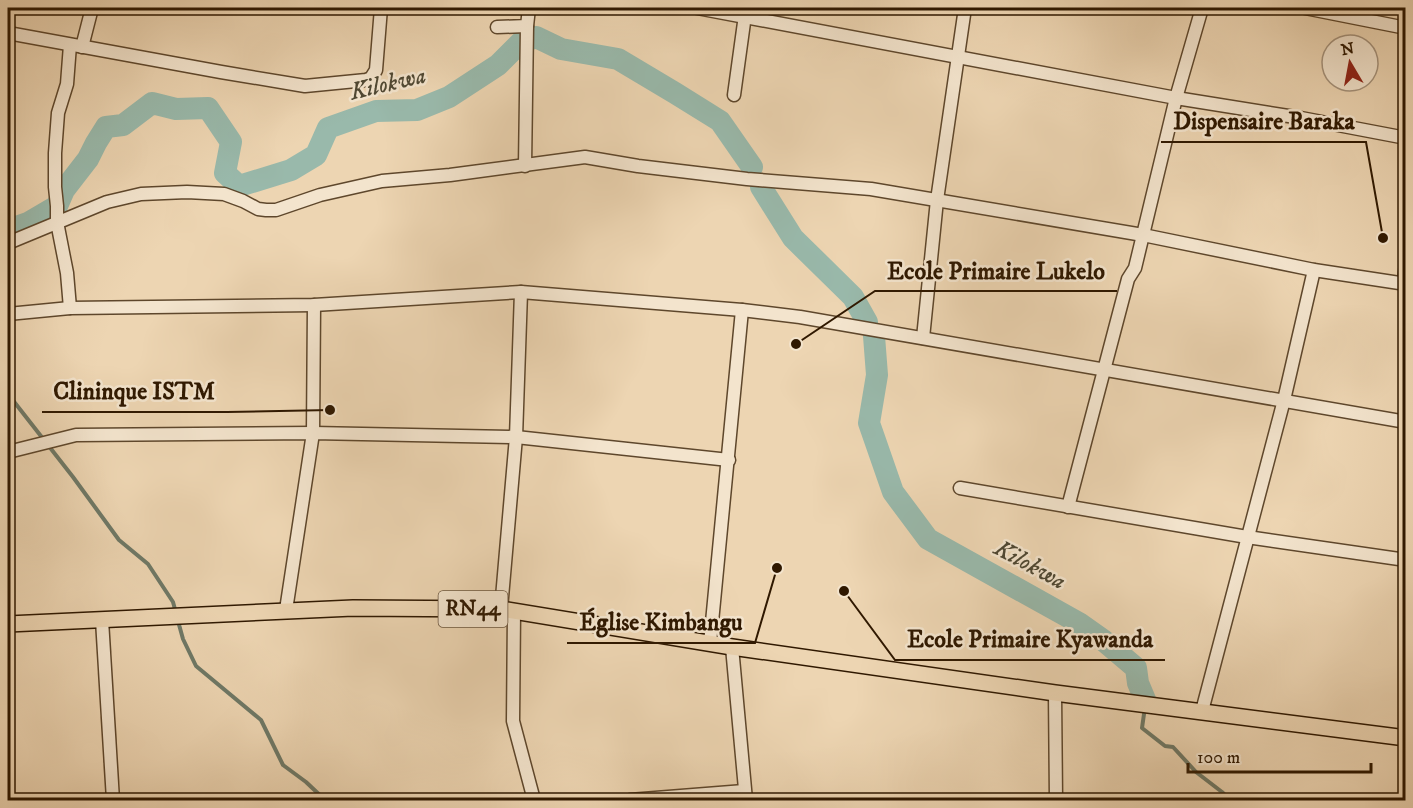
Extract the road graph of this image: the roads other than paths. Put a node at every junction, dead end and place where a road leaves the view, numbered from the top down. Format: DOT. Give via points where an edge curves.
graph roads {
  1 [pos="92,8"];
  2 [pos="381,8"];
  3 [pos="529,8"];
  4 [pos="697,8"];
  5 [pos="965,8"];
  6 [pos="1202,8"];
  7 [pos="1305,8"];
  8 [pos="746,12"];
  9 [pos="497,27"];
  10 [pos="1406,28"];
  11 [pos="527,29"];
  12 [pos="8,33"];
  13 [pos="76,46"];
  14 [pos="957,57"];
  15 [pos="734,95"];
  16 [pos="1176,98"];
  17 [pos="1406,138"];
  18 [pos="525,166"];
  19 [pos="937,200"];
  20 [pos="57,222"];
  21 [pos="1143,236"];
  22 [pos="8,243"];
  23 [pos="1406,263"];
  24 [pos="1314,270"];
  25 [pos="1405,284"];
  26 [pos="521,292"];
  27 [pos="314,305"];
  28 [pos="70,308"];
  29 [pos="742,310"];
  30 [pos="8,315"];
  31 [pos="923,338"];
  32 [pos="1104,369"];
  33 [pos="1284,400"];
  34 [pos="1406,422"];
  35 [pos="313,432"];
  36 [pos="516,437"];
  37 [pos="8,452"];
  38 [pos="729,460"];
  39 [pos="960,488"];
  40 [pos="1068,507"];
  41 [pos="1247,537"];
  42 [pos="1406,560"];
  43 [pos="286,610"];
  44 [pos="508,610"];
  45 [pos="102,620"];
  46 [pos="8,624"];
  47 [pos="710,643"];
  48 [pos="732,647"];
  49 [pos="1055,693"];
  50 [pos="1202,711"];
  51 [pos="1406,738"];
  52 [pos="745,796"];
  53 [pos="113,801"];
  54 [pos="534,801"];
  55 [pos="630,801"];
  56 [pos="1056,801"];
  1 -- 13 [label="street"];
  2 -- 13 [label="street" via="376,70 366,80 305,86"];
  3 -- 11 [label="street"];
  4 -- 8 [label="street"];
  5 -- 14 [label="street"];
  6 -- 16 [label="street"];
  7 -- 10 [label="street"];
  8 -- 14 [label="street"];
  8 -- 15 [label="street"];
  9 -- 11 [label="street"];
  11 -- 18 [label="street"];
  12 -- 13 [label="street"];
  13 -- 20 [label="street" via="58,113"];
  14 -- 16 [label="street"];
  14 -- 19 [label="street"];
  16 -- 17 [label="street"];
  16 -- 21 [label="street"];
  18 -- 19 [label="street" via="585,157"];
  18 -- 20 [label="street" via="382,181 276,210 258,209 224,194 141,194 107,202"];
  19 -- 21 [label="street"];
  19 -- 31 [label="street"];
  20 -- 22 [label="street"];
  20 -- 28 [label="street"];
  21 -- 24 [label="street"];
  21 -- 32 [label="street"];
  23 -- 25 [label="street"];
  24 -- 25 [label="street"];
  24 -- 33 [label="street"];
  26 -- 27 [label="street"];
  26 -- 29 [label="street"];
  26 -- 36 [label="street"];
  27 -- 28 [label="street"];
  27 -- 35 [label="street"];
  28 -- 30 [label="street"];
  29 -- 31 [label="street"];
  29 -- 38 [label="street"];
  31 -- 32 [label="street"];
  32 -- 33 [label="street"];
  32 -- 40 [label="street"];
  33 -- 34 [label="street"];
  33 -- 41 [label="street"];
  35 -- 36 [label="street"];
  35 -- 37 [label="street" via="76,435"];
  35 -- 43 [label="street"];
  36 -- 38 [label="street"];
  36 -- 44 [label="street"];
  38 -- 47 [label="street"];
  39 -- 40 [label="street"];
  40 -- 41 [label="street"];
  41 -- 42 [label="street"];
  41 -- 50 [label="street"];
  43 -- 44 [label="main road, RN44"];
  43 -- 45 [label="main road, RN44"];
  44 -- 47 [label="main road, RN44"];
  44 -- 54 [label="street" via="513,721"];
  45 -- 46 [label="main road, RN44"];
  45 -- 53 [label="street"];
  47 -- 48 [label="main road, RN44"];
  48 -- 49 [label="main road, RN44"];
  48 -- 52 [label="street"];
  49 -- 50 [label="main road, RN44"];
  49 -- 56 [label="street"];
  50 -- 51 [label="main road, RN44"];
  52 -- 55 [label="street"];
}
